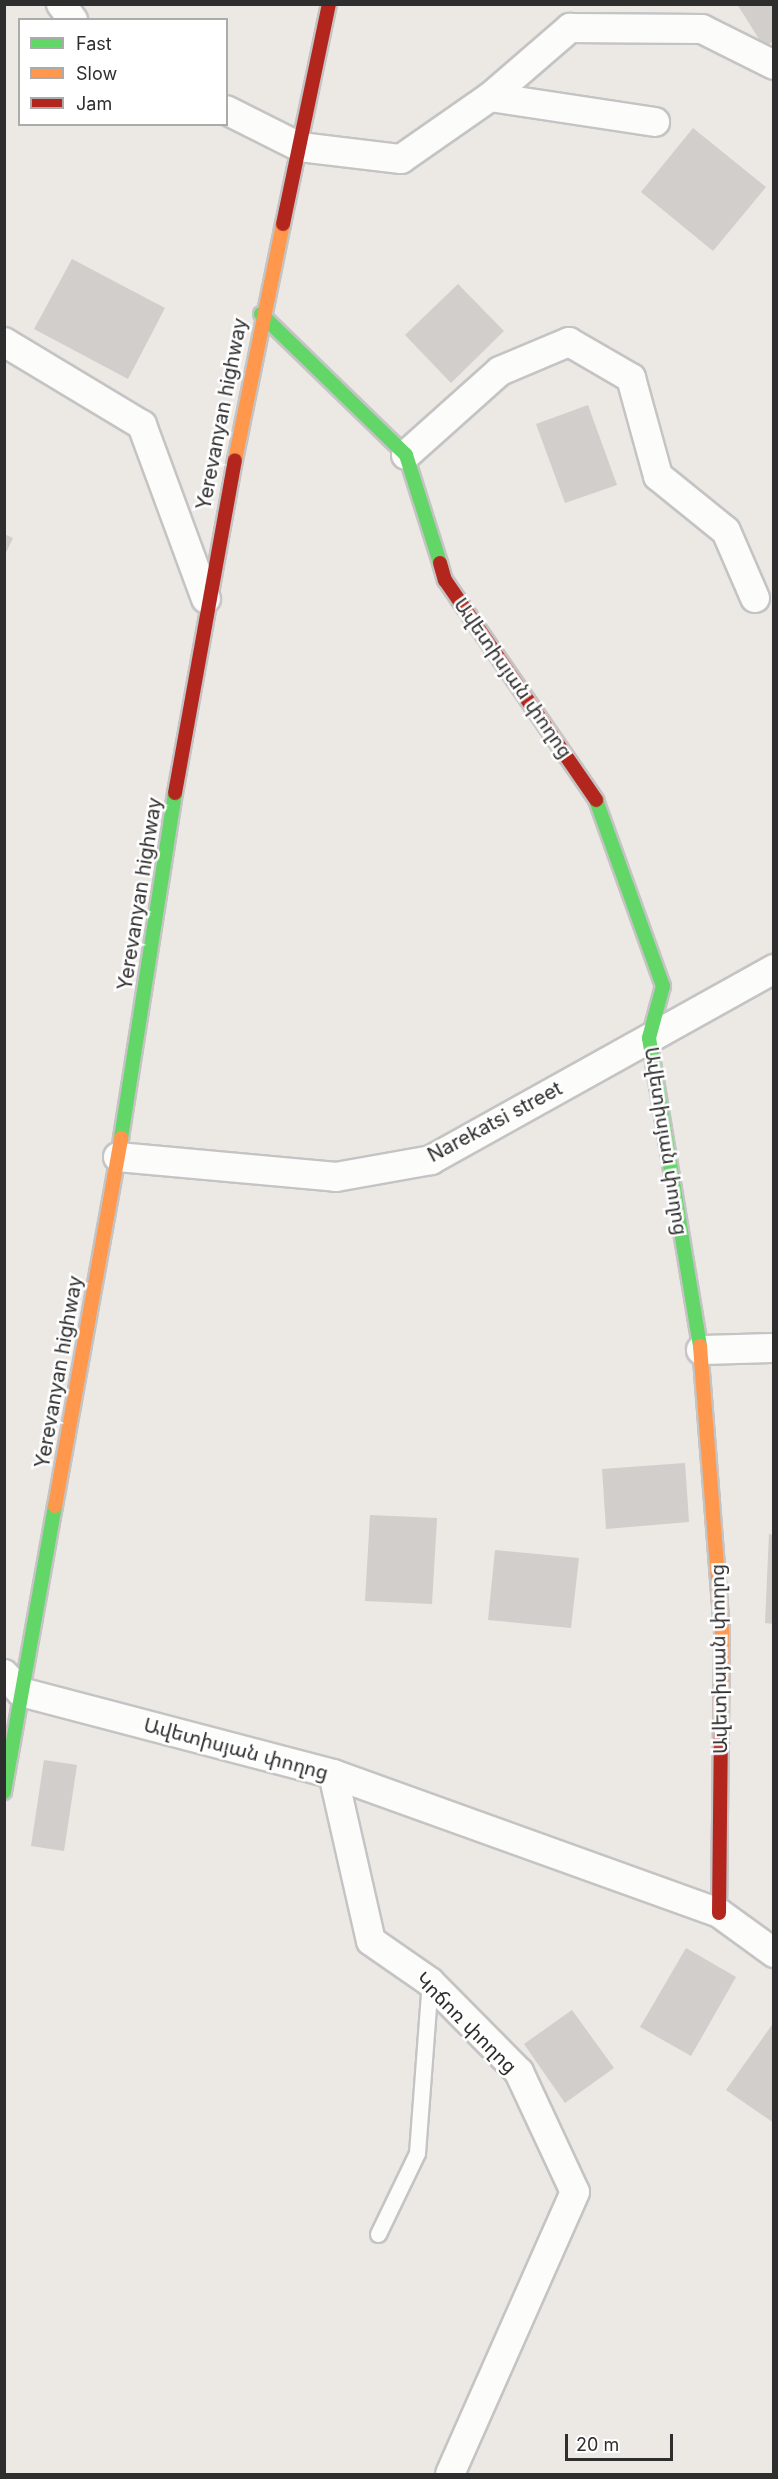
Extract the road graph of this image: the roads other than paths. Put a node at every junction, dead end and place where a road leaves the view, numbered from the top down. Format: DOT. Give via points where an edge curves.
graph roads {
  1 [pos="61,4"];
  2 [pos="329,4"];
  3 [pos="72,18"];
  4 [pos="774,65"];
  5 [pos="490,97"];
  6 [pos="228,111"];
  7 [pos="655,122"];
  8 [pos="300,147"];
  9 [pos="261,314"];
  10 [pos="4,342"];
  11 [pos="406,456"];
  12 [pos="755,598"];
  13 [pos="206,599"];
  14 [pos="774,969"];
  15 [pos="649,1038"];
  16 [pos="118,1157"];
  17 [pos="774,1348"];
  18 [pos="701,1350"];
  19 [pos="10,1691"];
  20 [pos="333,1774"];
  21 [pos="4,1792"];
  22 [pos="719,1913"];
  23 [pos="774,1953"];
  24 [pos="430,1982"];
  25 [pos="378,2234"];
  26 [pos="450,2475"];
  1 -- 3 [label="street"];
  2 -- 8 [label="street, Yerevanyan highway"];
  4 -- 5 [label="street" via="702,29 570,28"];
  5 -- 7 [label="street"];
  5 -- 8 [label="street" via="402,159"];
  6 -- 8 [label="street"];
  8 -- 9 [label="street, Yerevanyan highway"];
  9 -- 11 [label="street, Ավետիսյան փողոց"];
  9 -- 13 [label="street, Yerevanyan highway"];
  10 -- 13 [label="street" via="142,425"];
  11 -- 12 [label="street" via="500,371 568,342 631,378 658,477 726,531"];
  11 -- 15 [label="street, Ավետիսյան փողոց" via="445,580 594,795 663,986"];
  13 -- 16 [label="street, Yerevanyan highway"];
  14 -- 15 [label="street, Narekatsi street"];
  15 -- 16 [label="street, Narekatsi street" via="431,1160 336,1177"];
  15 -- 18 [label="street, Ավետիսյան փողոց"];
  16 -- 19 [label="street, Yerevanyan highway"];
  17 -- 18 [label="street"];
  18 -- 22 [label="street, Ավետիսյան փողոց" via="722,1631"];
  19 -- 20 [label="street, Ավետիսյան փողոց"];
  19 -- 21 [label="street, Yerevanyan highway"];
  20 -- 22 [label="street, Ավետիսյան փողոց"];
  20 -- 24 [label="street, Կոճոռ փողոց" via="371,1941"];
  22 -- 23 [label="street, Ավետիսյան փողոց"];
  24 -- 25 [label="lane" via="417,2154"];
  24 -- 26 [label="street, Կոճոռ փողոց" via="519,2072 575,2192"];
}
